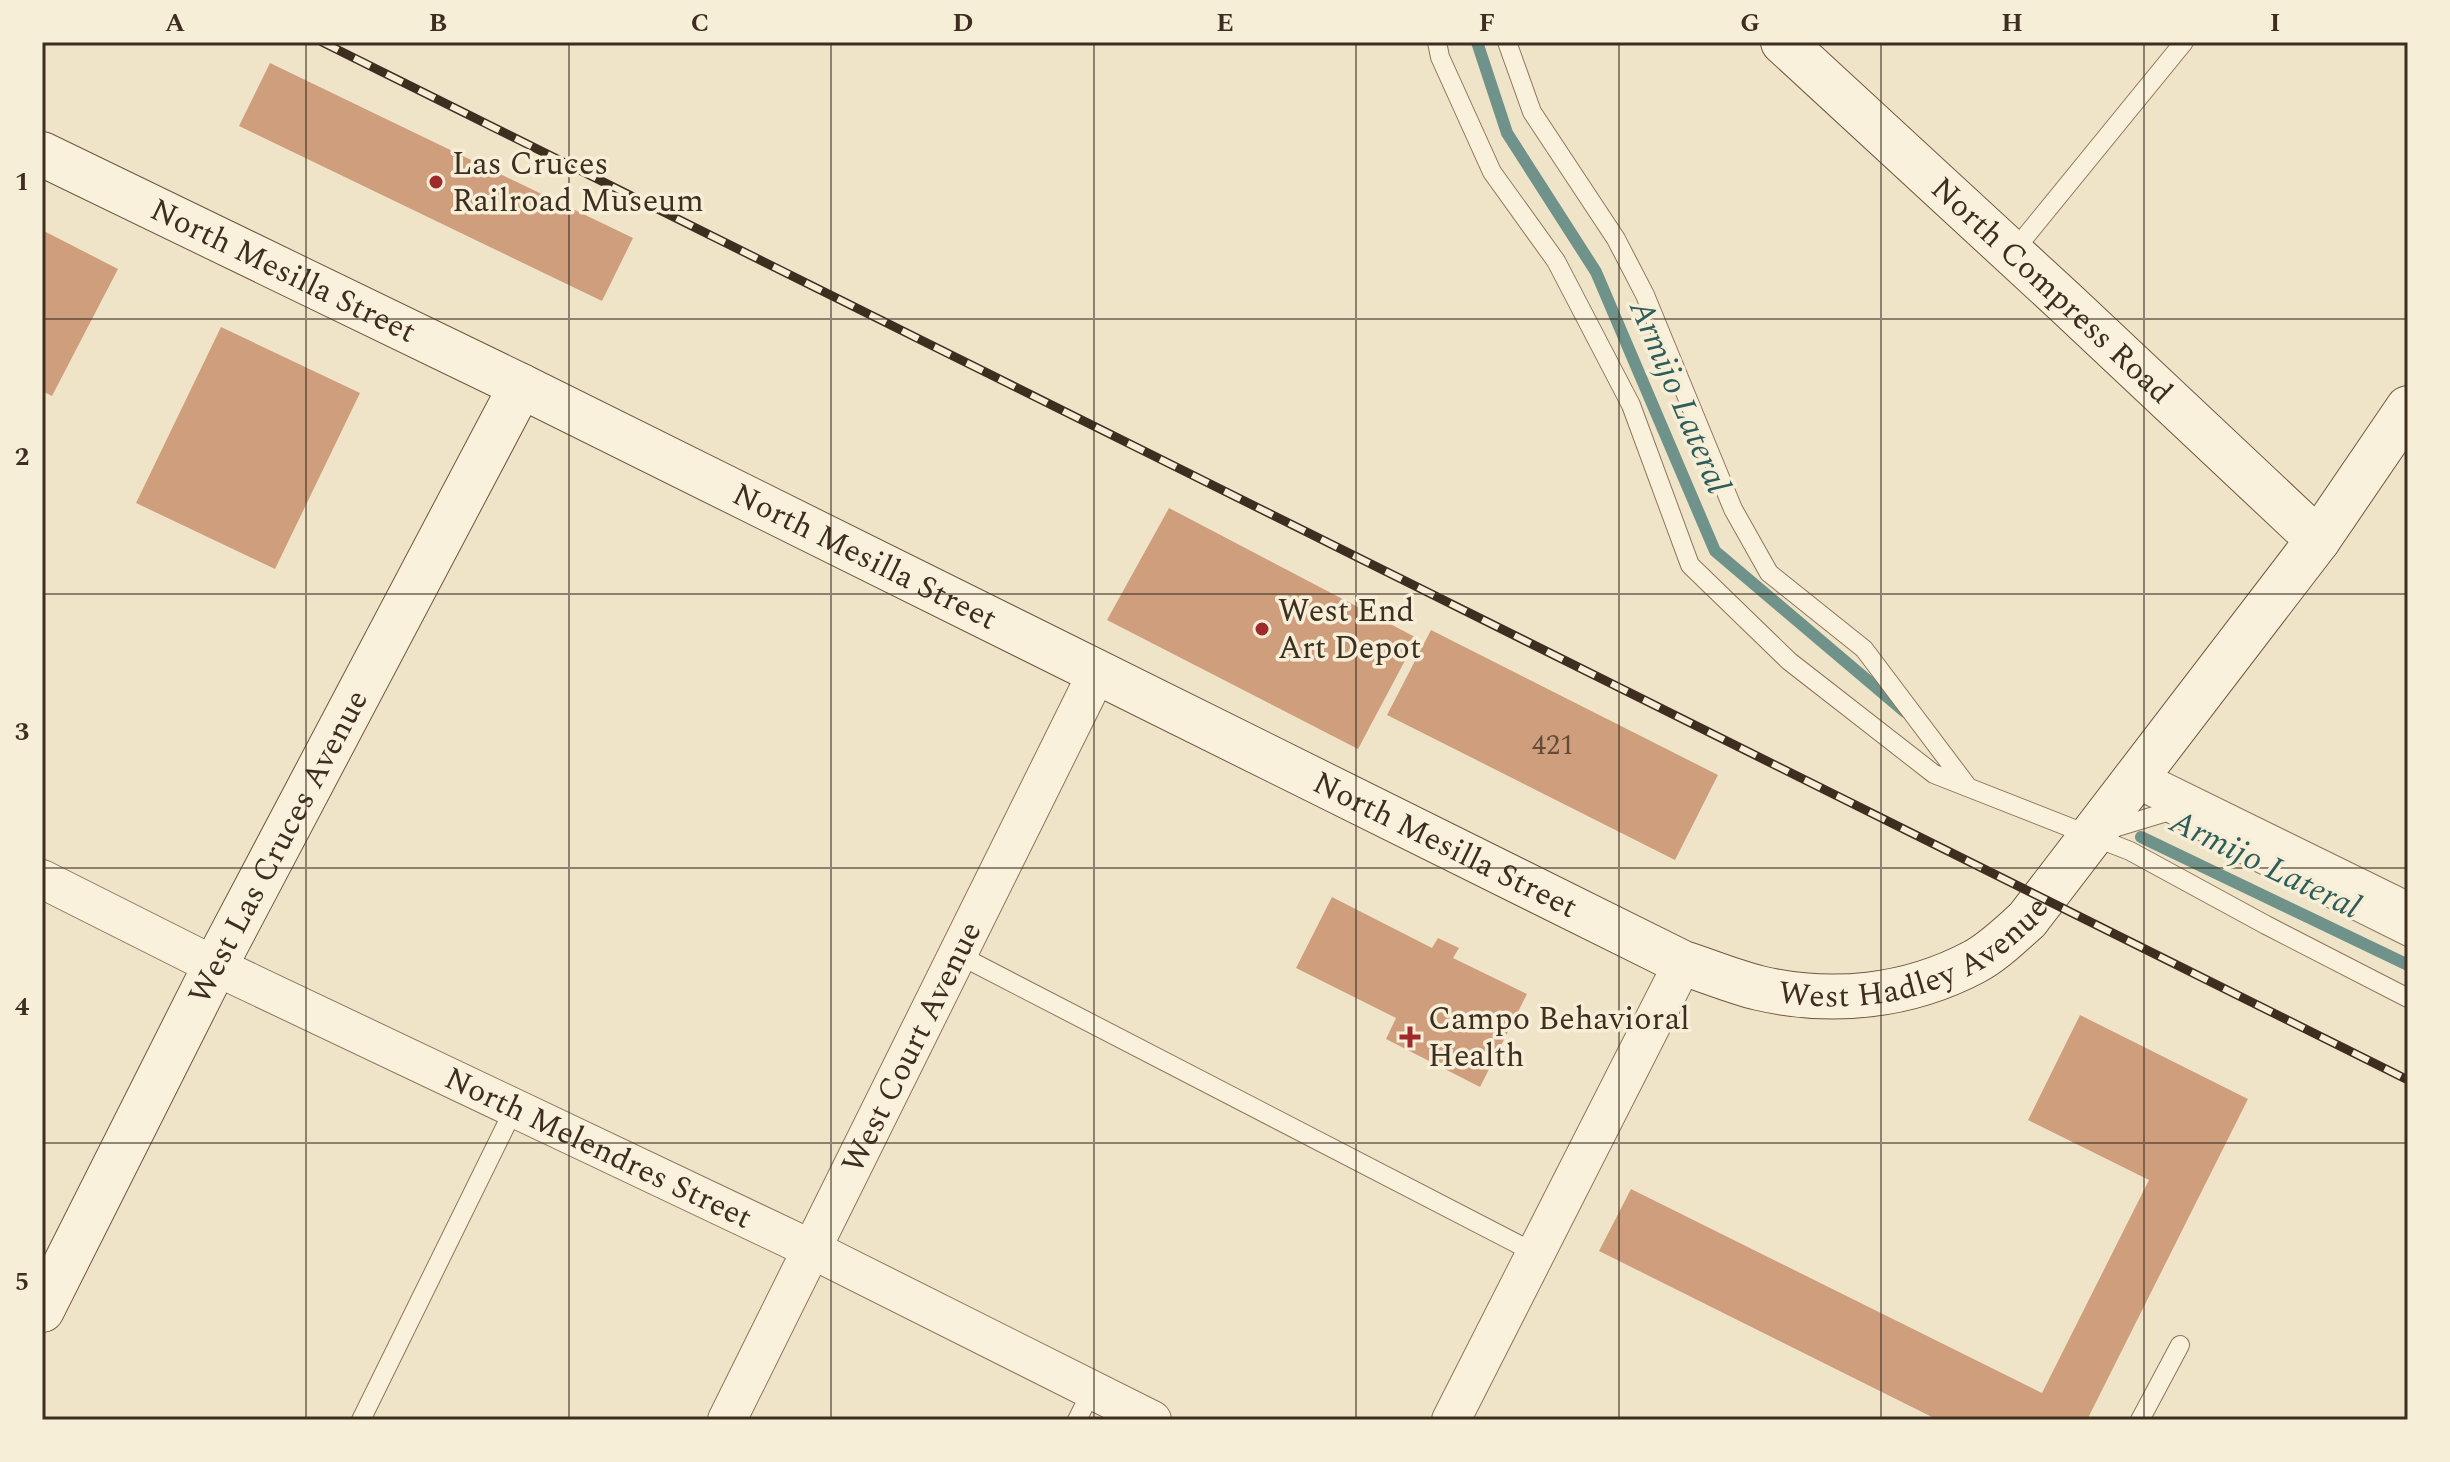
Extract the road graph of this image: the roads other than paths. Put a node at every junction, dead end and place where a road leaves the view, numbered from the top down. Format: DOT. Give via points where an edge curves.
graph roads {
  1 [pos="1437,42"];
  2 [pos="1507,42"];
  3 [pos="1783,42"];
  4 [pos="2184,42"];
  5 [pos="42,154"];
  6 [pos="2012,253"];
  7 [pos="521,386"];
  8 [pos="2408,408"];
  9 [pos="2318,540"];
  10 [pos="1097,673"];
  11 [pos="2135,778"];
  12 [pos="1968,787"];
  13 [pos="2092,836"];
  14 [pos="42,879"];
  15 [pos="2408,912"];
  16 [pos="2408,937"];
  17 [pos="957,954"];
  18 [pos="1683,963"];
  19 [pos="215,966"];
  20 [pos="2408,998"];
  21 [pos="514,1109"];
  22 [pos="811,1249"];
  23 [pos="1535,1253"];
  24 [pos="42,1310"];
  25 [pos="2180,1345"];
  26 [pos="1085,1405"];
  27 [pos="361,1420"];
  28 [pos="727,1420"];
  29 [pos="1152,1420"];
  30 [pos="1451,1420"];
  31 [pos="2140,1420"];
  1 -- 12 [label="lane" via="1492,172 1556,261 1631,405 1690,565 1789,661 1934,774"];
  2 -- 12 [label="lane" via="1532,112 1616,239 1645,295 1733,509 1769,573 1864,649"];
  3 -- 6 [label="street, North Compress Road"];
  4 -- 6 [label="lane"];
  5 -- 7 [label="street, North Mesilla Street"];
  6 -- 9 [label="street, North Compress Road"];
  7 -- 10 [label="street, North Mesilla Street"];
  7 -- 19 [label="street, West Las Cruces Avenue"];
  8 -- 9 [label="street, West Hadley Avenue"];
  9 -- 11 [label="street, West Hadley Avenue"];
  10 -- 17 [label="street, West Court Avenue"];
  10 -- 18 [label="street, North Mesilla Street"];
  11 -- 13 [label="street, West Hadley Avenue"];
  11 -- 15 [label="street"];
  12 -- 13 [label="lane"];
  13 -- 16 [label="lane" via="2167,812"];
  13 -- 18 [label="street, West Hadley Avenue" via="2017,929 1975,962 1927,982 1877,995 1818,997 1759,988"];
  13 -- 20 [label="lane"];
  14 -- 19 [label="street, North Melendres Street"];
  17 -- 22 [label="street, West Court Avenue"];
  17 -- 23 [label="lane"];
  18 -- 23 [label="street"];
  19 -- 21 [label="street, North Melendres Street"];
  19 -- 24 [label="street, West Las Cruces Avenue"];
  21 -- 22 [label="street, North Melendres Street"];
  21 -- 27 [label="lane"];
  22 -- 26 [label="street, North Melendres Street"];
  22 -- 28 [label="street, West Court Avenue"];
  23 -- 30 [label="street"];
  25 -- 31 [label="lane"];
  26 -- 29 [label="street, North Melendres Street"];
}
